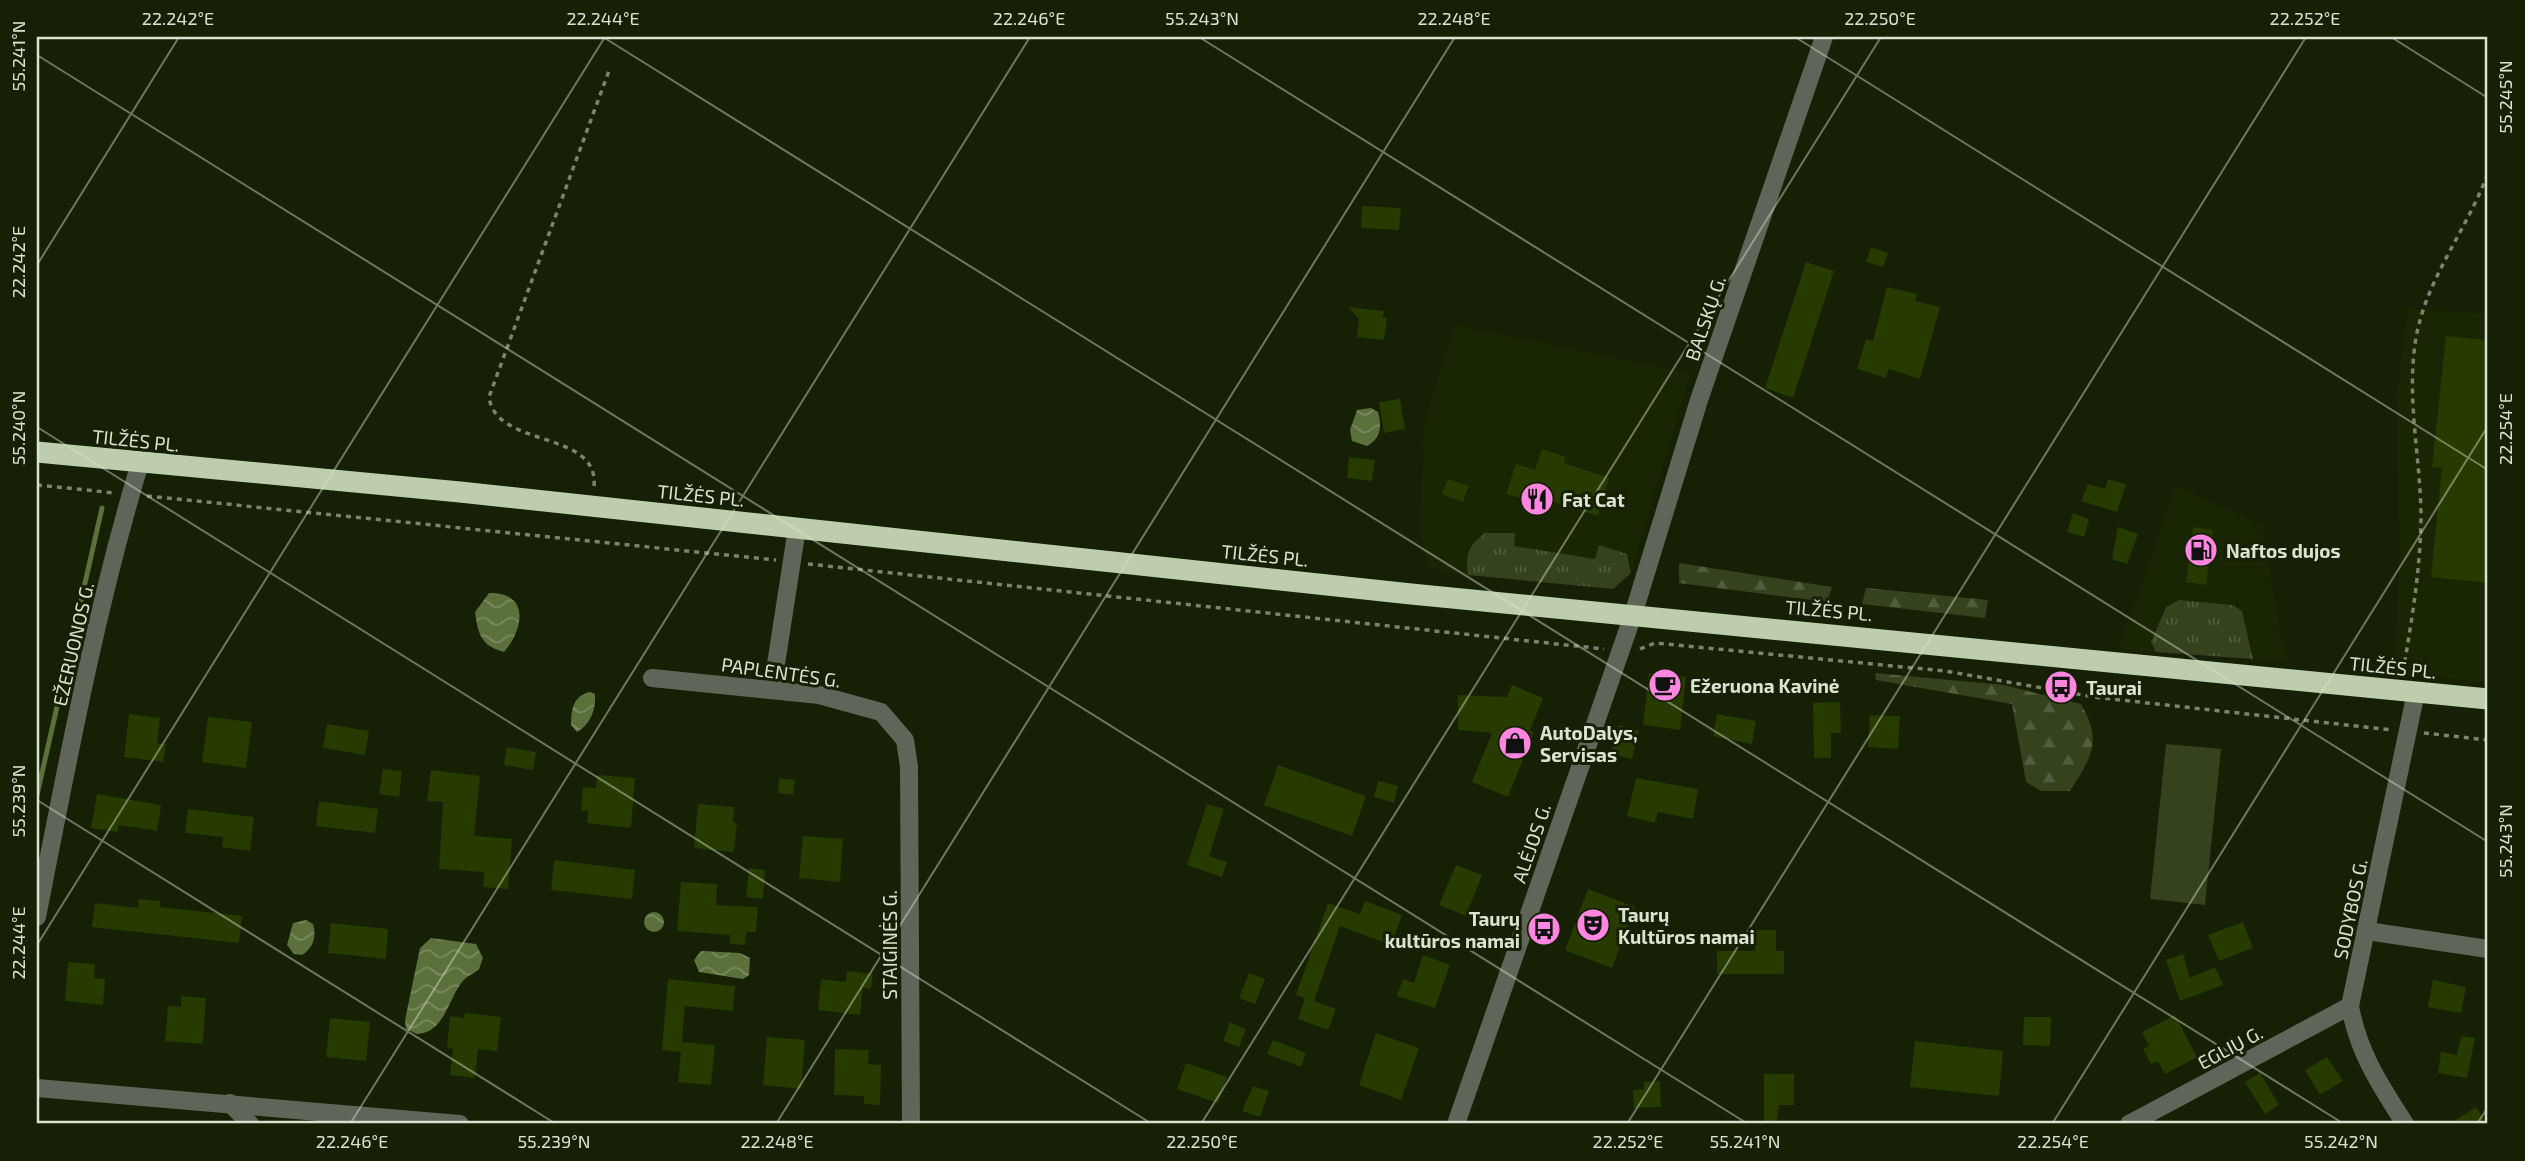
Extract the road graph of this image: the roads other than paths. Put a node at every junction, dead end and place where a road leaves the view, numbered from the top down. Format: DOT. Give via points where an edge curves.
graph roads {
  1 [pos="1824,37"];
  2 [pos="37,452"];
  3 [pos="140,463"];
  4 [pos="797,528"];
  5 [pos="1633,615"];
  6 [pos="652,678"];
  7 [pos="772,690"];
  8 [pos="2408,691"];
  9 [pos="2488,699"];
  10 [pos="909,766"];
  11 [pos="37,917"];
  12 [pos="2367,930"];
  13 [pos="2488,948"];
  14 [pos="2350,1006"];
  15 [pos="37,1087"];
  16 [pos="230,1103"];
  17 [pos="250,1124"];
  18 [pos="460,1124"];
  19 [pos="911,1124"];
  20 [pos="1456,1124"];
  21 [pos="2129,1124"];
  22 [pos="2405,1124"];
  1 -- 5 [label="street, BALSKŲ G." via="1699,400"];
  2 -- 3 [label="highway, TILŽĖS PL."];
  3 -- 4 [label="highway, TILŽĖS PL."];
  3 -- 11 [label="street, EŽERUONOS G." via="86,679"];
  4 -- 5 [label="highway, TILŽĖS PL."];
  4 -- 7 [label="street"];
  5 -- 8 [label="highway, TILŽĖS PL."];
  5 -- 20 [label="street, ALĖJOS G."];
  6 -- 7 [label="street, PAPLENTĖS G."];
  7 -- 10 [label="street, PAPLENTĖS G." via="819,695 881,712 905,740"];
  8 -- 9 [label="highway, TILŽĖS PL."];
  8 -- 12 [label="street, SODYBOS G." via="2408,732"];
  10 -- 19 [label="street, STAIGINĖS G."];
  12 -- 13 [label="street"];
  12 -- 14 [label="street, SODYBOS G."];
  14 -- 21 [label="street, EGLIŲ G."];
  14 -- 22 [label="street, SODYBOS G." via="2365,1061"];
  15 -- 16 [label="street"];
  16 -- 17 [label="street"];
  16 -- 18 [label="street"];
}
